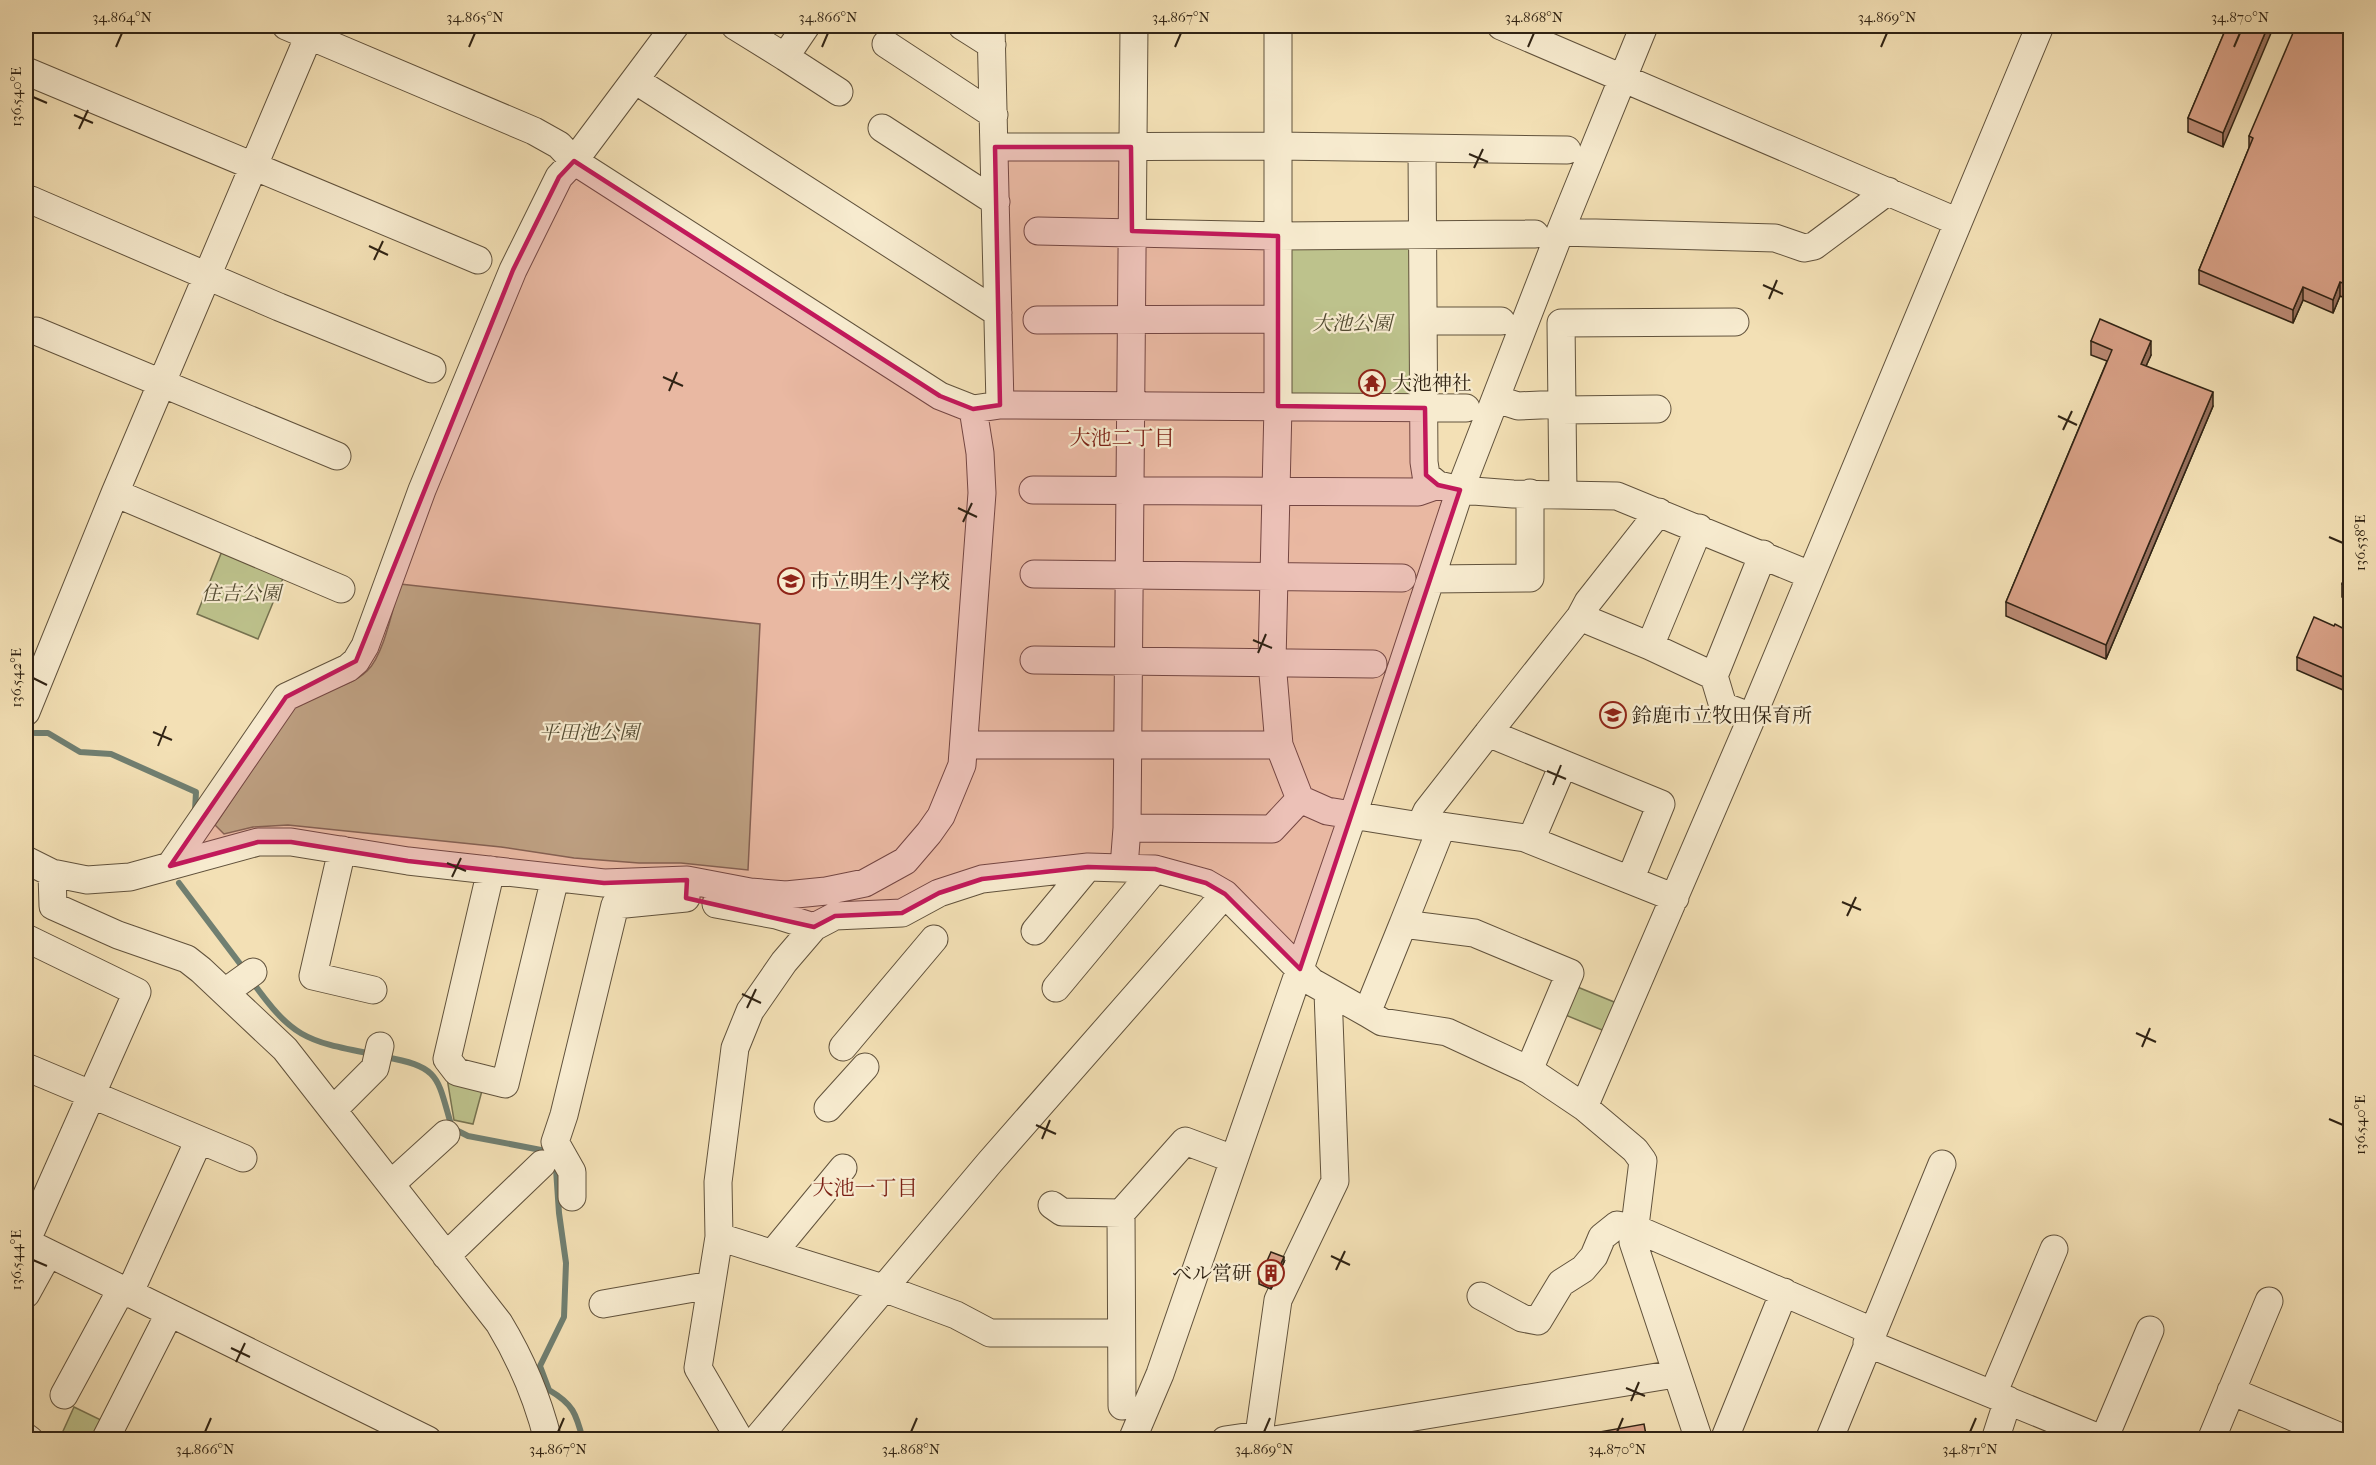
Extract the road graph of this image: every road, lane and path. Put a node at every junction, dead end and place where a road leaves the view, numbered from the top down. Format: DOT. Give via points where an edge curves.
graph roads {
  1 [pos="675,26"];
  2 [pos="735,26"];
  3 [pos="806,26"];
  4 [pos="962,26"];
  5 [pos="1134,26"];
  6 [pos="1278,26"];
  7 [pos="1501,26"];
  8 [pos="1644,26"];
  9 [pos="2040,26"];
  10 [pos="303,29"];
  11 [pos="992,35"];
  12 [pos="886,44"];
  13 [pos="785,57"];
  14 [pos="26,71"];
  15 [pos="1624,76"];
  16 [pos="635,80"];
  17 [pos="839,92"];
  18 [pos="994,115"];
  19 [pos="882,128"];
  20 [pos="1277,146"];
  21 [pos="995,147"];
  22 [pos="1131,147"];
  23 [pos="1422,149"];
  24 [pos="1567,150"];
  25 [pos="574,161"];
  26 [pos="254,165"];
  27 [pos="1888,190"];
  28 [pos="28,202"];
  29 [pos="996,202"];
  30 [pos="1958,222"];
  31 [pos="1038,231"];
  32 [pos="1132,231"];
  33 [pos="1547,233"];
  34 [pos="1423,234"];
  35 [pos="1278,236"];
  36 [pos="477,260"];
  37 [pos="206,276"];
  38 [pos="998,313"];
  39 [pos="1130,318"];
  40 [pos="1278,319"];
  41 [pos="1037,320"];
  42 [pos="1424,321"];
  43 [pos="1501,321"];
  44 [pos="1735,322"];
  45 [pos="36,331"];
  46 [pos="432,369"];
  47 [pos="161,384"];
  48 [pos="1496,399"];
  49 [pos="1000,405"];
  50 [pos="1130,405"];
  51 [pos="1278,406"];
  52 [pos="1562,407"];
  53 [pos="1425,408"];
  54 [pos="1466,408"];
  55 [pos="973,409"];
  56 [pos="1657,409"];
  57 [pos="337,456"];
  58 [pos="1449,487"];
  59 [pos="1033,490"];
  60 [pos="1129,491"];
  61 [pos="115,493"];
  62 [pos="1276,493"];
  63 [pos="1530,493"];
  64 [pos="1563,494"];
  65 [pos="1659,512"];
  66 [pos="1699,528"];
  67 [pos="1763,554"];
  68 [pos="1034,574"];
  69 [pos="1129,574"];
  70 [pos="1810,574"];
  71 [pos="1275,576"];
  72 [pos="1402,578"];
  73 [pos="1431,579"];
  74 [pos="341,589"];
  75 [pos="1580,616"];
  76 [pos="1650,646"];
  77 [pos="1034,660"];
  78 [pos="1128,661"];
  79 [pos="1272,662"];
  80 [pos="1373,664"];
  81 [pos="1713,676"];
  82 [pos="26,712"];
  83 [pos="1752,717"];
  84 [pos="1488,733"];
  85 [pos="965,745"];
  86 [pos="1127,745"];
  87 [pos="1279,745"];
  88 [pos="1563,765"];
  89 [pos="1300,799"];
  90 [pos="1353,815"];
  91 [pos="1431,826"];
  92 [pos="1127,828"];
  93 [pos="1531,840"];
  94 [pos="342,850"];
  95 [pos="26,860"];
  96 [pos="170,866"];
  97 [pos="1088,867"];
  98 [pos="1124,867"];
  99 [pos="1155,869"];
  100 [pos="491,870"];
  101 [pos="52,873"];
  102 [pos="555,878"];
  103 [pos="1630,880"];
  104 [pos="687,889"];
  105 [pos="1225,894"];
  106 [pos="1675,898"];
  107 [pos="1403,924"];
  108 [pos="814,927"];
  109 [pos="1035,932"];
  110 [pos="26,938"];
  111 [pos="934,939"];
  112 [pos="1300,969"];
  113 [pos="1056,988"];
  114 [pos="372,990"];
  115 [pos="1328,992"];
  116 [pos="1368,1013"];
  117 [pos="843,1047"];
  118 [pos="378,1057"];
  119 [pos="26,1067"];
  120 [pos="865,1067"];
  121 [pos="1529,1070"];
  122 [pos="92,1096"];
  123 [pos="1584,1107"];
  124 [pos="828,1108"];
  125 [pos="333,1110"];
  126 [pos="446,1134"];
  127 [pos="200,1140"];
  128 [pos="243,1158"];
  129 [pos="1233,1158"];
  130 [pos="542,1164"];
  131 [pos="1942,1164"];
  132 [pos="843,1167"];
  133 [pos="391,1184"];
  134 [pos="572,1197"];
  135 [pos="1052,1205"];
  136 [pos="1121,1213"];
  137 [pos="1634,1228"];
  138 [pos="719,1237"];
  139 [pos="33,1246"];
  140 [pos="2054,1249"];
  141 [pos="776,1254"];
  142 [pos="446,1256"];
  143 [pos="711,1285"];
  144 [pos="886,1289"];
  145 [pos="125,1292"];
  146 [pos="1784,1292"];
  147 [pos="26,1294"];
  148 [pos="1481,1296"];
  149 [pos="2269,1301"];
  150 [pos="603,1304"];
  151 [pos="169,1314"];
  152 [pos="2150,1330"];
  153 [pos="1121,1333"];
  154 [pos="1870,1337"];
  155 [pos="1675,1374"];
  156 [pos="2231,1391"];
  157 [pos="64,1395"];
  158 [pos="2001,1397"];
  159 [pos="1122,1406"];
  160 [pos="2336,1435"];
  161 [pos="26,1437"];
  162 [pos="1267,1438"];
  163 [pos="2104,1439"];
  164 [pos="30,1440"];
  165 [pos="105,1440"];
  166 [pos="428,1440"];
  167 [pos="548,1440"];
  168 [pos="740,1440"];
  169 [pos="756,1440"];
  170 [pos="1132,1440"];
  171 [pos="1225,1440"];
  172 [pos="1699,1440"];
  173 [pos="1724,1440"];
  174 [pos="1829,1440"];
  175 [pos="1995,1440"];
  176 [pos="2211,1440"];
  1 -- 16 [label="street"];
  2 -- 13 [label="street"];
  3 -- 13 [label="street"];
  4 -- 11 [label="street"];
  5 -- 22 [label="street"];
  6 -- 20 [label="street"];
  7 -- 15 [label="street"];
  8 -- 15 [label="street"];
  9 -- 30 [label="street"];
  10 -- 25 [label="street" via="534,131 560,145"];
  10 -- 26 [label="street"];
  11 -- 18 [label="street"];
  12 -- 18 [label="street"];
  13 -- 17 [label="street"];
  14 -- 26 [label="street"];
  15 -- 27 [label="street"];
  15 -- 33 [label="street"];
  16 -- 25 [label="street"];
  16 -- 38 [label="street"];
  18 -- 21 [label="street"];
  19 -- 29 [label="street"];
  20 -- 22 [label="street"];
  20 -- 23 [label="street"];
  20 -- 35 [label="street"];
  21 -- 22 [label="street"];
  21 -- 29 [label="street"];
  22 -- 32 [label="street"];
  23 -- 24 [label="street"];
  23 -- 34 [label="street"];
  25 -- 55 [label="street" via="940,396"];
  25 -- 96 [label="street" via="559,177 513,270 356,662 286,697"];
  26 -- 36 [label="street"];
  26 -- 37 [label="street"];
  27 -- 30 [label="street"];
  27 -- 33 [label="street" via="1814,246 1804,248 1775,238"];
  28 -- 37 [label="street"];
  29 -- 38 [label="street"];
  30 -- 70 [label="street"];
  31 -- 32 [label="street"];
  32 -- 35 [label="street"];
  32 -- 39 [label="street"];
  33 -- 34 [label="street"];
  33 -- 48 [label="street"];
  34 -- 35 [label="street"];
  34 -- 42 [label="street"];
  35 -- 40 [label="street"];
  37 -- 46 [label="street"];
  37 -- 47 [label="street"];
  38 -- 49 [label="street"];
  39 -- 40 [label="street"];
  39 -- 41 [label="street"];
  39 -- 50 [label="street"];
  40 -- 51 [label="street"];
  42 -- 43 [label="street"];
  42 -- 53 [label="street"];
  44 -- 52 [label="street" via="1561,323"];
  45 -- 47 [label="street"];
  47 -- 57 [label="street"];
  47 -- 61 [label="street"];
  48 -- 52 [label="street" via="1518,406"];
  48 -- 58 [label="street"];
  49 -- 50 [label="street"];
  49 -- 55 [label="street"];
  50 -- 51 [label="street"];
  50 -- 60 [label="street"];
  51 -- 53 [label="street"];
  51 -- 62 [label="street"];
  52 -- 56 [label="street"];
  52 -- 64 [label="street"];
  53 -- 54 [label="street"];
  53 -- 58 [label="street" via="1426,475"];
  55 -- 85 [label="street" via="981,453 981,493"];
  58 -- 62 [label="street" via="1418,492"];
  58 -- 63 [label="street"];
  58 -- 73 [label="street"];
  59 -- 60 [label="street"];
  60 -- 62 [label="street"];
  60 -- 69 [label="street"];
  61 -- 74 [label="street"];
  61 -- 82 [label="street"];
  62 -- 71 [label="street"];
  63 -- 64 [label="street"];
  63 -- 73 [label="street" via="1530,578"];
  64 -- 65 [label="street" via="1617,495"];
  65 -- 66 [label="street"];
  65 -- 75 [label="street"];
  66 -- 67 [label="street"];
  66 -- 76 [label="street"];
  67 -- 70 [label="street"];
  67 -- 81 [label="street"];
  68 -- 69 [label="street"];
  69 -- 71 [label="street"];
  69 -- 78 [label="street"];
  70 -- 83 [label="street"];
  71 -- 72 [label="street"];
  71 -- 79 [label="street"];
  73 -- 90 [label="street"];
  75 -- 76 [label="street"];
  75 -- 84 [label="street"];
  76 -- 81 [label="street"];
  77 -- 78 [label="street"];
  78 -- 79 [label="street"];
  78 -- 86 [label="street"];
  79 -- 80 [label="street"];
  79 -- 87 [label="street"];
  81 -- 83 [label="street" via="1723,706"];
  83 -- 106 [label="street"];
  84 -- 88 [label="street"];
  84 -- 91 [label="street" via="1427,811"];
  85 -- 86 [label="street"];
  85 -- 104 [label="street" via="962,765 941,816 904,861 880,877 826,891 786,895"];
  86 -- 87 [label="street"];
  86 -- 92 [label="street"];
  87 -- 89 [label="street"];
  88 -- 93 [label="street"];
  88 -- 103 [label="street" via="1661,804"];
  89 -- 90 [label="street" via="1326,811"];
  89 -- 92 [label="street" via="1272,829"];
  90 -- 91 [label="street"];
  90 -- 112 [label="street"];
  91 -- 93 [label="street"];
  91 -- 107 [label="street"];
  92 -- 98 [label="street"];
  93 -- 103 [label="street"];
  94 -- 96 [label="street" via="291,842 258,842"];
  94 -- 100 [label="street"];
  94 -- 114 [label="street" via="313,976"];
  95 -- 101 [label="street"];
  96 -- 101 [label="street" via="130,877 87,880"];
  97 -- 98 [label="street"];
  97 -- 108 [label="street" via="982,879 939,893 902,913 835,916"];
  97 -- 109 [label="street"];
  98 -- 99 [label="street"];
  99 -- 105 [label="street" via="1206,883"];
  99 -- 113 [label="street"];
  100 -- 102 [label="street"];
  100 -- 102 [label="street" via="447,1059 457,1072 505,1084"];
  101 -- 125 [label="street" via="53,906 238,982"];
  102 -- 104 [label="street"];
  103 -- 106 [label="street"];
  104 -- 108 [label="street"];
  104 -- 134 [label="street" via="615,905 555,1142 572,1172"];
  105 -- 112 [label="street"];
  105 -- 144 [label="street" via="990,1162"];
  106 -- 123 [label="street"];
  107 -- 116 [label="street"];
  107 -- 121 [label="street" via="1474,933 1570,973"];
  108 -- 138 [label="street" via="783,962 756,1002 735,1048 718,1182"];
  110 -- 122 [label="street" via="137,992"];
  111 -- 117 [label="street"];
  112 -- 115 [label="street"];
  112 -- 129 [label="street"];
  115 -- 116 [label="street"];
  115 -- 162 [label="street" via="1335,1181 1278,1300"];
  116 -- 121 [label="street" via="1382,1022 1447,1032"];
  118 -- 125 [label="street"];
  119 -- 122 [label="street"];
  120 -- 124 [label="street"];
  121 -- 123 [label="street"];
  122 -- 127 [label="street"];
  122 -- 139 [label="street"];
  123 -- 137 [label="street" via="1635,1150 1642,1161"];
  125 -- 133 [label="street"];
  126 -- 133 [label="street"];
  127 -- 128 [label="street"];
  127 -- 145 [label="street"];
  129 -- 136 [label="street" via="1185,1141"];
  129 -- 170 [label="street" via="1160,1374"];
  130 -- 142 [label="street"];
  131 -- 154 [label="street"];
  132 -- 141 [label="street"];
  133 -- 142 [label="street"];
  135 -- 136 [label="street" via="1062,1212"];
  136 -- 153 [label="street"];
  137 -- 146 [label="street"];
  137 -- 148 [label="street" via="1617,1225 1602,1238 1583,1269 1561,1283 1538,1321 1522,1318"];
  137 -- 155 [label="street" via="1632,1242"];
  138 -- 141 [label="street"];
  138 -- 143 [label="street"];
  139 -- 145 [label="street"];
  139 -- 147 [label="street"];
  140 -- 158 [label="street"];
  141 -- 144 [label="street"];
  142 -- 167 [label="street" via="499,1323 522,1360"];
  143 -- 150 [label="street"];
  143 -- 168 [label="street" via="699,1368"];
  144 -- 153 [label="street" via="956,1314 990,1333"];
  144 -- 169 [label="street"];
  145 -- 151 [label="street"];
  145 -- 157 [label="street"];
  146 -- 154 [label="street"];
  146 -- 173 [label="street"];
  149 -- 156 [label="street"];
  151 -- 165 [label="street"];
  151 -- 166 [label="street"];
  152 -- 163 [label="street"];
  153 -- 159 [label="street"];
  154 -- 158 [label="street"];
  154 -- 174 [label="street"];
  155 -- 162 [label="street"];
  155 -- 172 [label="street"];
  156 -- 160 [label="street"];
  156 -- 176 [label="street"];
  158 -- 163 [label="street"];
  158 -- 175 [label="street"];
  161 -- 164 [label="street"];
  162 -- 171 [label="street"];
}
